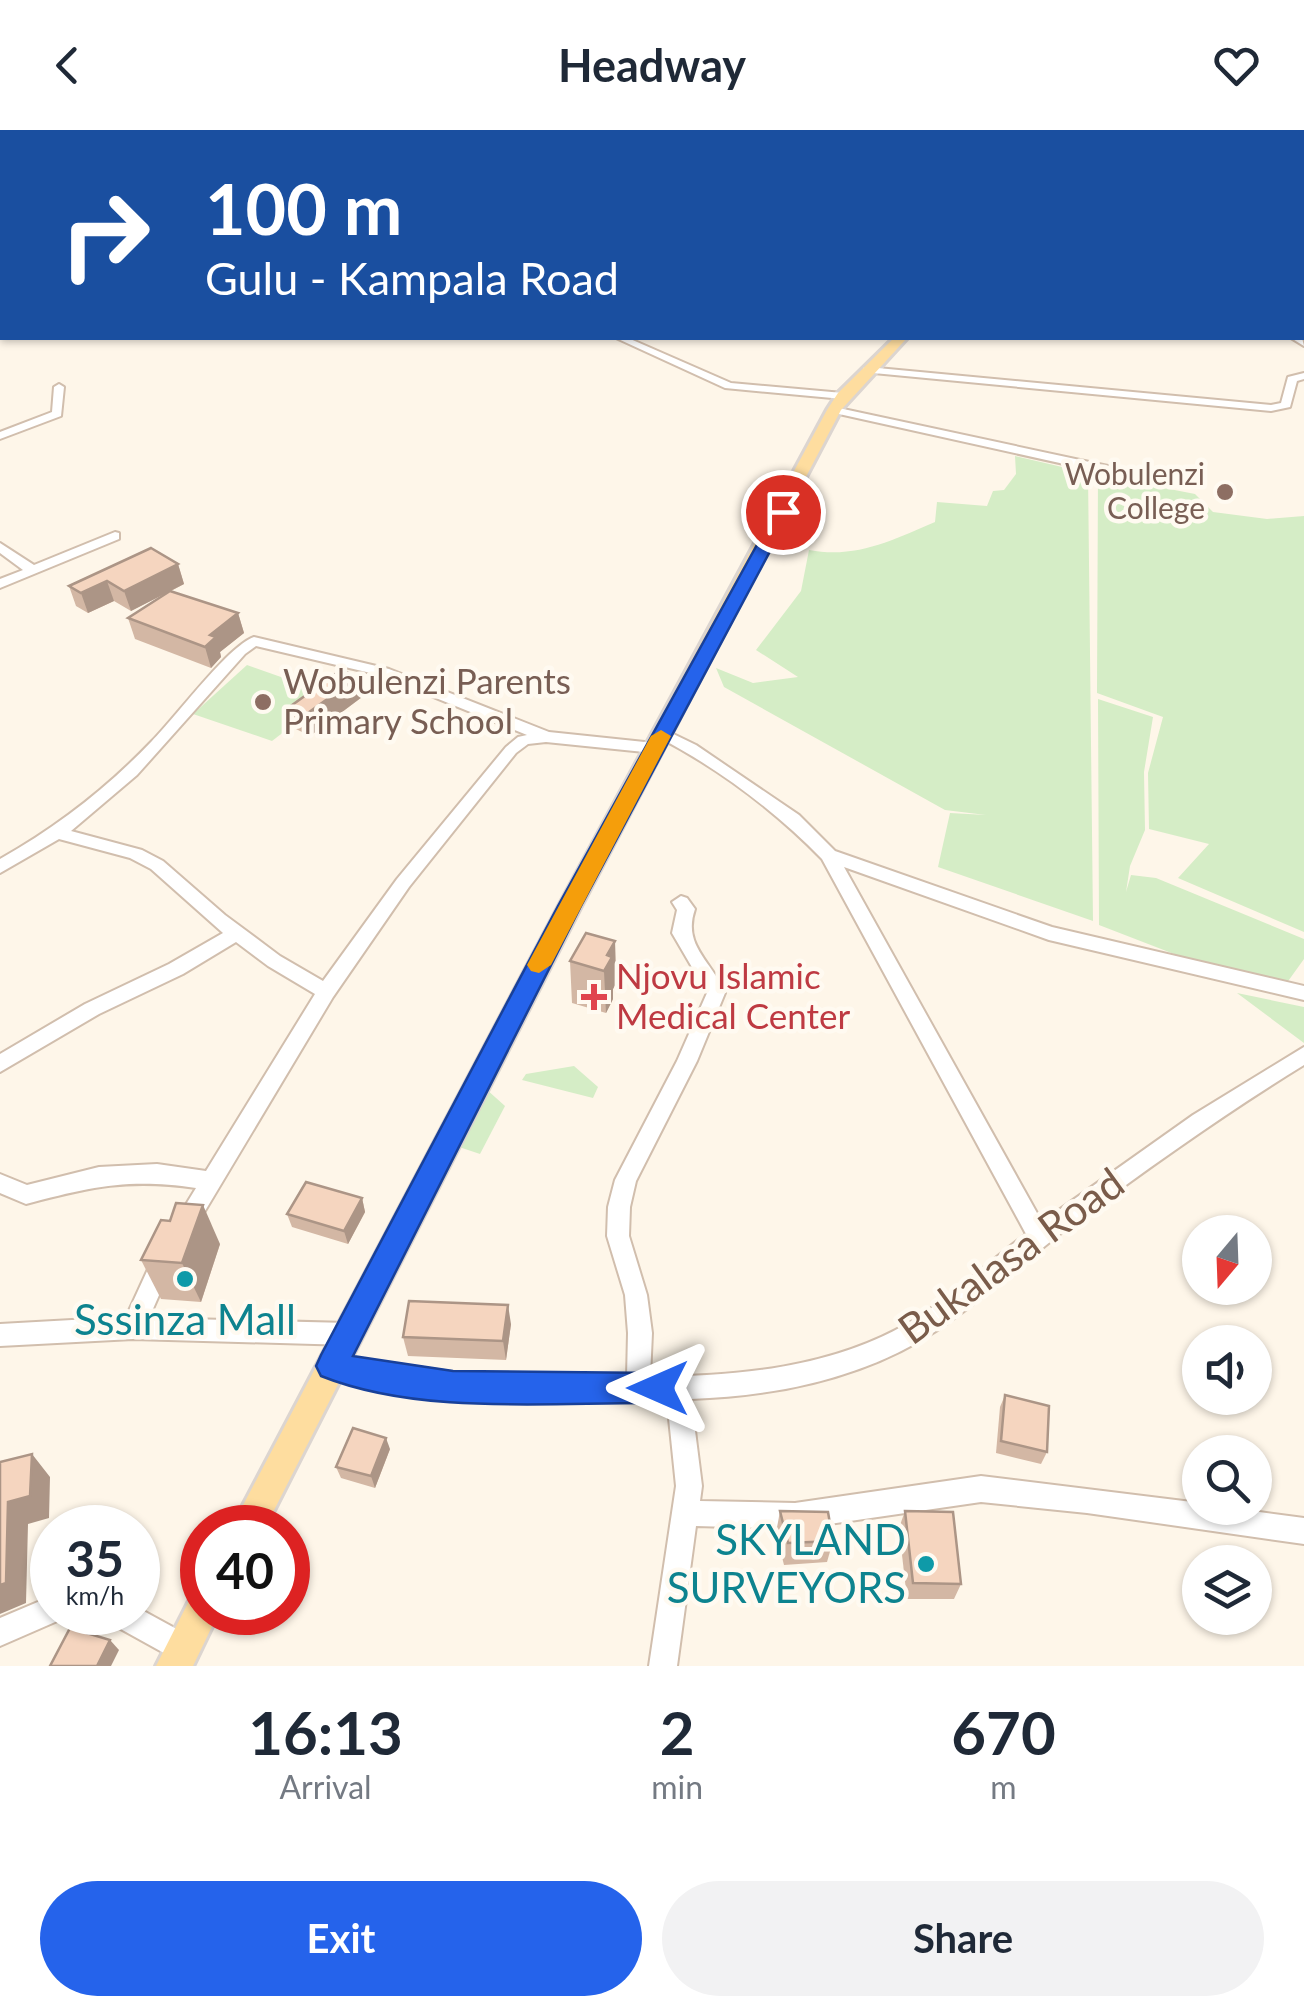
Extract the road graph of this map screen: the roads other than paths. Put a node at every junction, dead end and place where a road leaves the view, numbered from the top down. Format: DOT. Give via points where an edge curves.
graph roads {
  1 [pos="626,340"];
  2 [pos="899,340"];
  3 [pos="867,370"];
  4 [pos="1304,376"];
  5 [pos="59,387"];
  6 [pos="839,403"];
  7 [pos="0,436"];
  8 [pos="1136,476"];
  9 [pos="115,536"];
  10 [pos="0,547"];
  11 [pos="31,569"];
  12 [pos="0,584"];
  13 [pos="546,736"];
  14 [pos="659,741"];
  15 [pos="59,833"];
  16 [pos="829,855"];
  17 [pos="0,866"];
  18 [pos="681,902"];
  19 [pos="237,933"];
  20 [pos="326,992"];
  21 [pos="1304,994"];
  22 [pos="1304,1055"];
  23 [pos="0,1064"];
  24 [pos="213,1181"];
  25 [pos="0,1183"];
  26 [pos="1039,1237"];
  27 [pos="133,1328"];
  28 [pos="349,1334"];
  29 [pos="0,1335"];
  30 [pos="332,1366"];
  31 [pos="678,1387"];
  32 [pos="638,1388"];
  33 [pos="258,1505"];
  34 [pos="685,1513"];
  35 [pos="1304,1531"];
  36 [pos="30,1619"];
  37 [pos="0,1632"];
  38 [pos="149,1635"];
  39 [pos="179,1657"];
  40 [pos="663,1666"];
  1 -- 6 [label="street" via="729,386"];
  2 -- 3 [label="main road"];
  3 -- 4 [label="street" via="1271,408 1286,404 1292,380"];
  3 -- 6 [label="main road"];
  5 -- 7 [label="street" via="57,414"];
  6 -- 8 [label="street"];
  6 -- 14 [label="main road"];
  9 -- 11 [label="street"];
  10 -- 11 [label="street"];
  11 -- 12 [label="street"];
  13 -- 14 [label="street"];
  13 -- 15 [label="street" via="384,672 254,640 138,769"];
  13 -- 20 [label="street" via="511,750"];
  14 -- 16 [label="street" via="690,748 792,819"];
  14 -- 28 [label="main road"];
  15 -- 17 [label="street"];
  15 -- 19 [label="street" via="157,865"];
  16 -- 21 [label="street" via="1049,933"];
  16 -- 26 [label="street"];
  18 -- 32 [label="street" via="686,909 680,938 705,965 716,993 619,1207 618,1236 636,1295"];
  19 -- 20 [label="street"];
  19 -- 23 [label="street"];
  20 -- 24 [label="street"];
  22 -- 26 [label="street, Bukalasa Road"];
  24 -- 25 [label="street" via="158,1173 99,1176 26,1195"];
  24 -- 27 [label="street" via="160,1266"];
  26 -- 31 [label="street, Bukalasa Road" via="914,1332 853,1361 784,1378"];
  27 -- 28 [label="street"];
  27 -- 29 [label="street"];
  28 -- 30 [label="main road"];
  30 -- 32 [label="street, Bukalasa Road" via="453,1386"];
  30 -- 33 [label="main road"];
  31 -- 32 [label="street, Bukalasa Road"];
  31 -- 34 [label="street" via="689,1486"];
  34 -- 35 [label="street" via="795,1516 980,1489"];
  34 -- 40 [label="street"];
  36 -- 37 [label="street"];
  38 -- 39 [label="street"];
}
